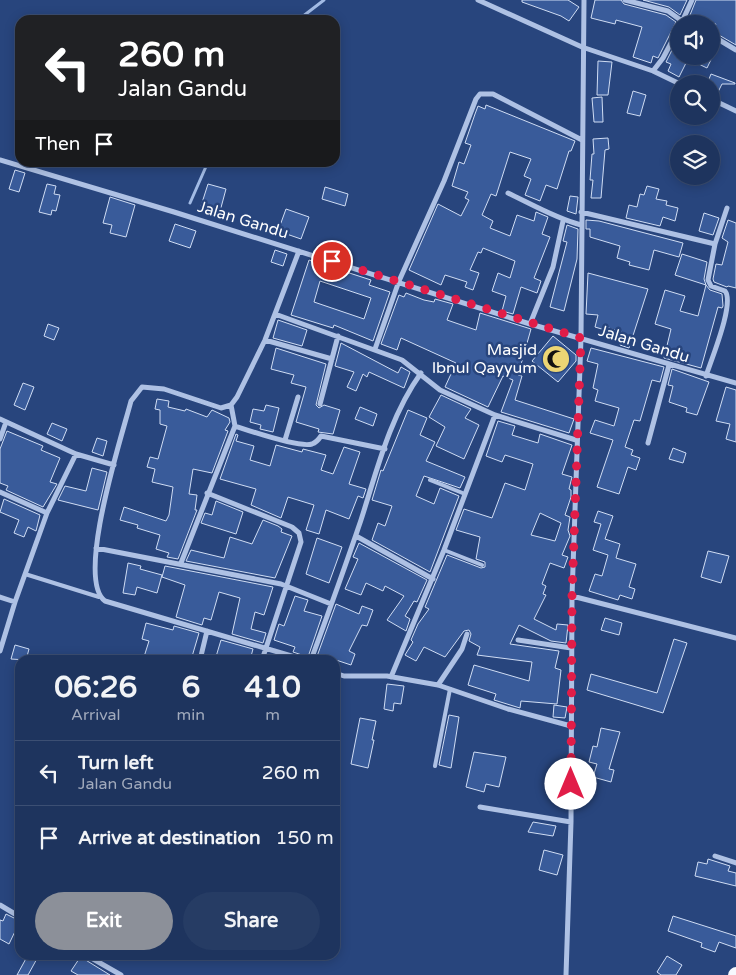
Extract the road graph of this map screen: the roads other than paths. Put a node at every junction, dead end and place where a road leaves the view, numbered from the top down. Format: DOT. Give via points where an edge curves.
graph roads {
  1 [pos="478,0"];
  2 [pos="584,0"];
  3 [pos="625,0"];
  4 [pos="692,0"];
  5 [pos="675,15"];
  6 [pos="686,15"];
  7 [pos="720,40"];
  8 [pos="670,45"];
  9 [pos="582,47"];
  10 [pos="736,50"];
  11 [pos="652,71"];
  12 [pos="670,79"];
  13 [pos="720,103"];
  14 [pos="736,111"];
  15 [pos="582,140"];
  16 [pos="0,160"];
  17 [pos="15,165"];
  18 [pos="23,167"];
  19 [pos="508,193"];
  20 [pos="727,208"];
  21 [pos="581,212"];
  22 [pos="563,220"];
  23 [pos="581,225"];
  24 [pos="715,244"];
  25 [pos="299,251"];
  26 [pos="399,281"];
  27 [pos="275,314"];
  28 [pos="530,324"];
  29 [pos="338,336"];
  30 [pos="581,338"];
  31 [pos="265,340"];
  32 [pos="376,349"];
  33 [pos="332,359"];
  34 [pos="669,365"];
  35 [pos="420,373"];
  36 [pos="706,376"];
  37 [pos="736,384"];
  38 [pos="298,397"];
  39 [pos="320,404"];
  40 [pos="231,405"];
  41 [pos="495,415"];
  42 [pos="0,419"];
  43 [pos="6,422"];
  44 [pos="235,426"];
  45 [pos="0,439"];
  46 [pos="284,440"];
  47 [pos="576,440"];
  48 [pos="648,443"];
  49 [pos="385,449"];
  50 [pos="76,454"];
  51 [pos="114,465"];
  52 [pos="430,480"];
  53 [pos="0,492"];
  54 [pos="207,494"];
  55 [pos="465,494"];
  56 [pos="47,513"];
  57 [pos="356,536"];
  58 [pos="96,548"];
  59 [pos="444,550"];
  60 [pos="181,563"];
  61 [pos="482,565"];
  62 [pos="25,574"];
  63 [pos="433,579"];
  64 [pos="285,586"];
  65 [pos="0,596"];
  66 [pos="572,596"];
  67 [pos="99,597"];
  68 [pos="15,602"];
  69 [pos="332,604"];
  70 [pos="207,631"];
  71 [pos="467,634"];
  72 [pos="736,638"];
  73 [pos="518,640"];
  74 [pos="266,647"];
  75 [pos="571,648"];
  76 [pos="0,651"];
  77 [pos="201,655"];
  78 [pos="264,655"];
  79 [pos="290,655"];
  80 [pos="313,655"];
  81 [pos="340,675"];
  82 [pos="391,676"];
  83 [pos="438,686"];
  84 [pos="450,689"];
  85 [pos="571,726"];
  86 [pos="435,766"];
  87 [pos="480,807"];
  88 [pos="571,822"];
  89 [pos="715,856"];
  90 [pos="736,863"];
  91 [pos="0,905"];
  92 [pos="15,913"];
  93 [pos="95,960"];
  94 [pos="121,975"];
  95 [pos="566,975"];
  1 -- 9 [label="street"];
  2 -- 9 [label="street"];
  3 -- 5 [label="street"];
  4 -- 6 [label="street"];
  7 -- 10 [label="street"];
  8 -- 11 [label="street"];
  9 -- 11 [label="street"];
  9 -- 15 [label="street"];
  11 -- 12 [label="street"];
  13 -- 14 [label="street"];
  15 -- 21 [label="street"];
  15 -- 26 [label="street" via="493,94 480,94"];
  16 -- 17 [label="street, Jalan Gandu"];
  18 -- 25 [label="street, Jalan Gandu"];
  19 -- 22 [label="street"];
  20 -- 24 [label="street"];
  21 -- 23 [label="street"];
  21 -- 24 [label="street"];
  22 -- 23 [label="street"];
  22 -- 28 [label="street" via="553,267"];
  23 -- 30 [label="street"];
  24 -- 36 [label="street" via="708,280 711,286 725,291 728,299"];
  25 -- 26 [label="street, Jalan Gandu"];
  25 -- 27 [label="street"];
  26 -- 28 [label="street, Jalan Gandu"];
  26 -- 32 [label="street"];
  27 -- 29 [label="street"];
  27 -- 31 [label="street"];
  28 -- 30 [label="street, Jalan Gandu"];
  29 -- 32 [label="street"];
  29 -- 33 [label="street"];
  30 -- 34 [label="street, Jalan Gandu"];
  30 -- 47 [label="street"];
  31 -- 33 [label="street"];
  31 -- 40 [label="street"];
  32 -- 35 [label="street" via="402,360"];
  33 -- 39 [label="street"];
  34 -- 36 [label="street, Jalan Gandu"];
  34 -- 48 [label="street"];
  35 -- 41 [label="street" via="440,390"];
  35 -- 49 [label="street" via="405,395"];
  36 -- 37 [label="street, Jalan Gandu"];
  38 -- 46 [label="street"];
  40 -- 44 [label="street"];
  40 -- 51 [label="street" via="221,408 164,389 142,387 131,401"];
  41 -- 47 [label="street"];
  41 -- 55 [label="street"];
  42 -- 43 [label="street"];
  43 -- 45 [label="street"];
  43 -- 50 [label="street"];
  44 -- 46 [label="street"];
  44 -- 54 [label="street"];
  46 -- 49 [label="street" via="313,444 321,436"];
  47 -- 66 [label="street"];
  49 -- 57 [label="street"];
  50 -- 51 [label="street"];
  50 -- 56 [label="street"];
  51 -- 58 [label="street"];
  52 -- 55 [label="lane"];
  53 -- 56 [label="street"];
  54 -- 60 [label="street"];
  54 -- 64 [label="street" via="299,533 301,542"];
  55 -- 59 [label="street"];
  56 -- 62 [label="street"];
  57 -- 63 [label="street"];
  57 -- 69 [label="street"];
  58 -- 60 [label="street"];
  58 -- 67 [label="street" via="95,583"];
  59 -- 61 [label="lane"];
  59 -- 63 [label="street"];
  60 -- 64 [label="street"];
  62 -- 67 [label="lane"];
  62 -- 68 [label="street"];
  63 -- 82 [label="street"];
  64 -- 69 [label="street"];
  64 -- 74 [label="street"];
  65 -- 68 [label="street"];
  66 -- 72 [label="street"];
  66 -- 75 [label="street"];
  67 -- 70 [label="street"];
  68 -- 76 [label="street"];
  69 -- 80 [label="street"];
  70 -- 74 [label="street"];
  70 -- 77 [label="street"];
  71 -- 83 [label="street" via="462,649"];
  73 -- 75 [label="street"];
  74 -- 78 [label="street"];
  74 -- 79 [label="street"];
  75 -- 85 [label="street"];
  81 -- 82 [label="street"];
  82 -- 83 [label="street"];
  83 -- 84 [label="street"];
  84 -- 85 [label="street"];
  84 -- 86 [label="lane"];
  85 -- 88 [label="street"];
  87 -- 88 [label="street"];
  88 -- 95 [label="street"];
  89 -- 90 [label="street"];
  91 -- 92 [label="street"];
  93 -- 94 [label="street"];
}
